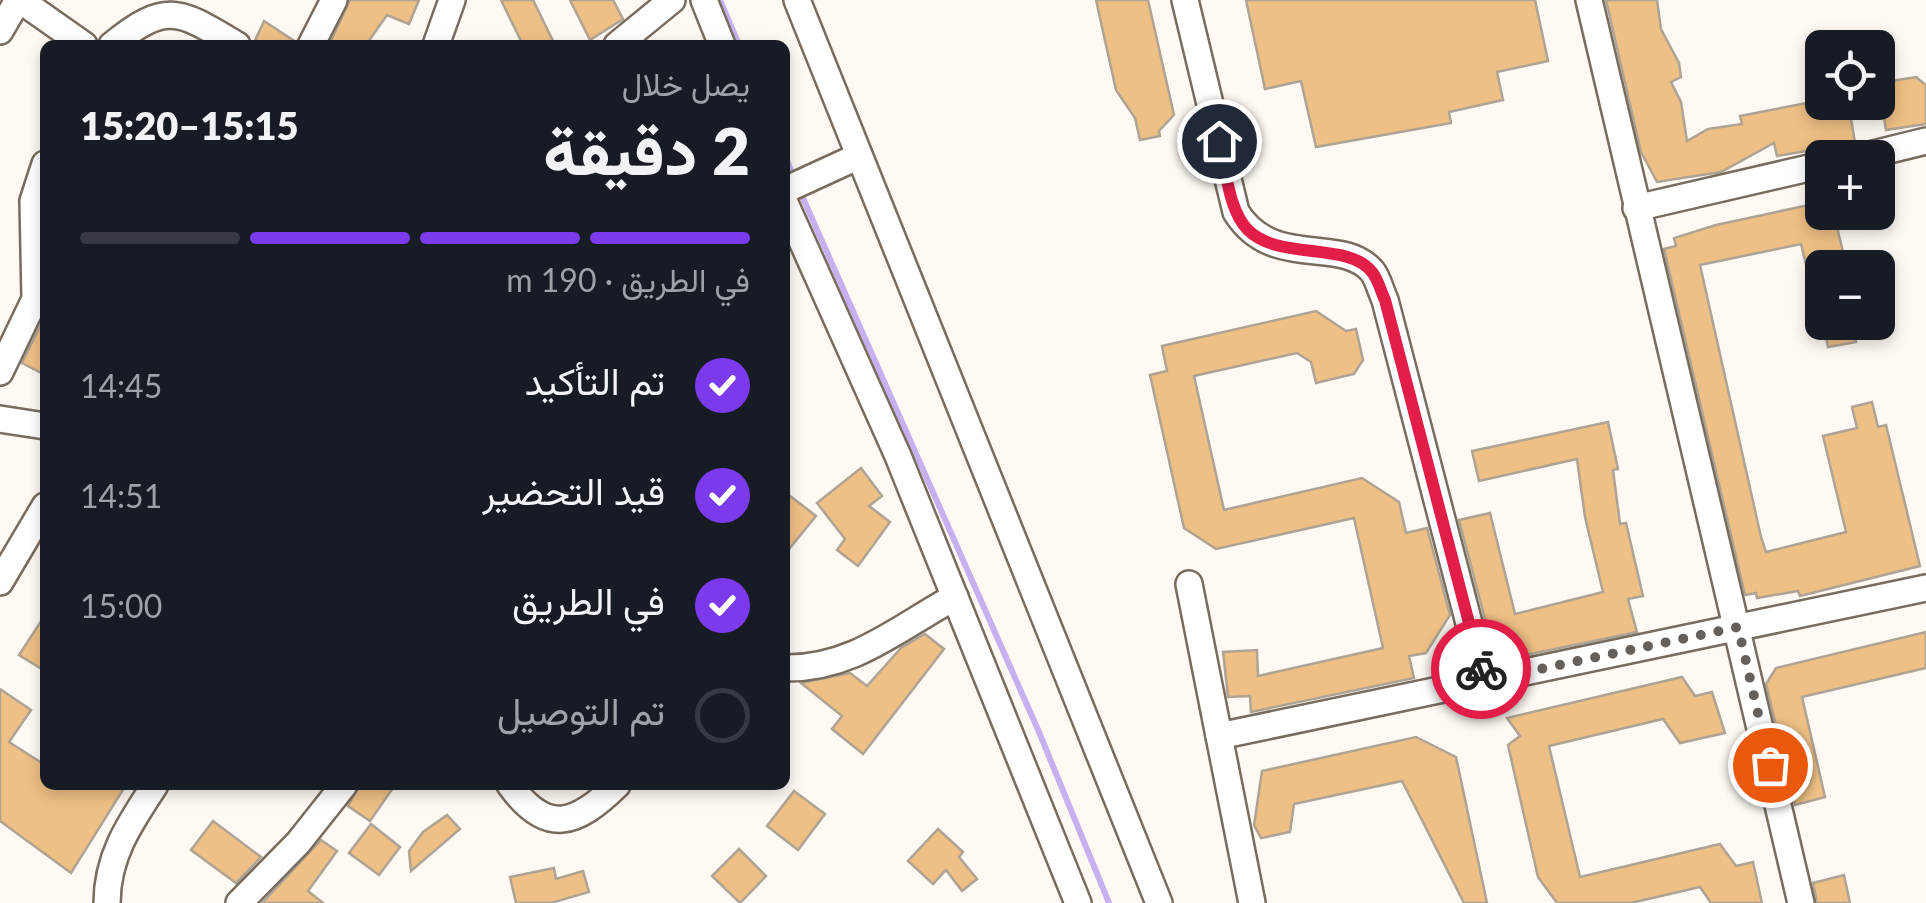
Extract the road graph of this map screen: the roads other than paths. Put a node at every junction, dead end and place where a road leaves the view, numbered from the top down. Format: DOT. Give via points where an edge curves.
graph roads {
  1 [pos="19,0"];
  2 [pos="334,0"];
  3 [pos="452,0"];
  4 [pos="672,0"];
  5 [pos="704,0"];
  6 [pos="797,0"];
  7 [pos="1185,0"];
  8 [pos="1589,0"];
  9 [pos="0,31"];
  10 [pos="77,40"];
  11 [pos="117,40"];
  12 [pos="229,40"];
  13 [pos="314,40"];
  14 [pos="438,40"];
  15 [pos="623,40"];
  16 [pos="720,40"];
  17 [pos="1926,142"];
  18 [pos="1895,149"];
  19 [pos="859,156"];
  20 [pos="1805,170"];
  21 [pos="40,179"];
  22 [pos="790,188"];
  23 [pos="1636,208"];
  24 [pos="790,215"];
  25 [pos="0,372"];
  26 [pos="0,419"];
  27 [pos="40,425"];
  28 [pos="40,514"];
  29 [pos="0,582"];
  30 [pos="1190,584"];
  31 [pos="1926,588"];
  32 [pos="955,598"];
  33 [pos="1738,627"];
  34 [pos="790,668"];
  35 [pos="1484,681"];
  36 [pos="1219,736"];
  37 [pos="152,790"];
  38 [pos="340,790"];
  39 [pos="514,790"];
  40 [pos="611,790"];
  41 [pos="107,903"];
  42 [pos="238,903"];
  43 [pos="1078,903"];
  44 [pos="1159,903"];
  45 [pos="1252,903"];
  46 [pos="1802,903"];
  1 -- 9 [label="street"];
  1 -- 10 [label="street"];
  2 -- 13 [label="street"];
  3 -- 14 [label="street"];
  4 -- 15 [label="street"];
  5 -- 16 [label="street"];
  6 -- 19 [label="street"];
  7 -- 35 [label="street" via="1236,212 1247,229 1280,246 1354,259 1372,271"];
  8 -- 23 [label="street"];
  11 -- 12 [label="street" via="167,10"];
  17 -- 18 [label="street"];
  19 -- 22 [label="street"];
  19 -- 44 [label="street"];
  20 -- 23 [label="street"];
  21 -- 25 [label="street" via="33,201 35,298"];
  23 -- 33 [label="street"];
  24 -- 32 [label="street"];
  26 -- 27 [label="street"];
  28 -- 29 [label="street"];
  30 -- 36 [label="street"];
  31 -- 33 [label="street"];
  32 -- 34 [label="street" via="853,657"];
  32 -- 43 [label="street"];
  33 -- 35 [label="street"];
  33 -- 46 [label="street"];
  35 -- 36 [label="street"];
  36 -- 45 [label="street"];
  37 -- 41 [label="street" via="115,852"];
  38 -- 42 [label="street"];
  39 -- 40 [label="street" via="528,809 563,821"];
}
